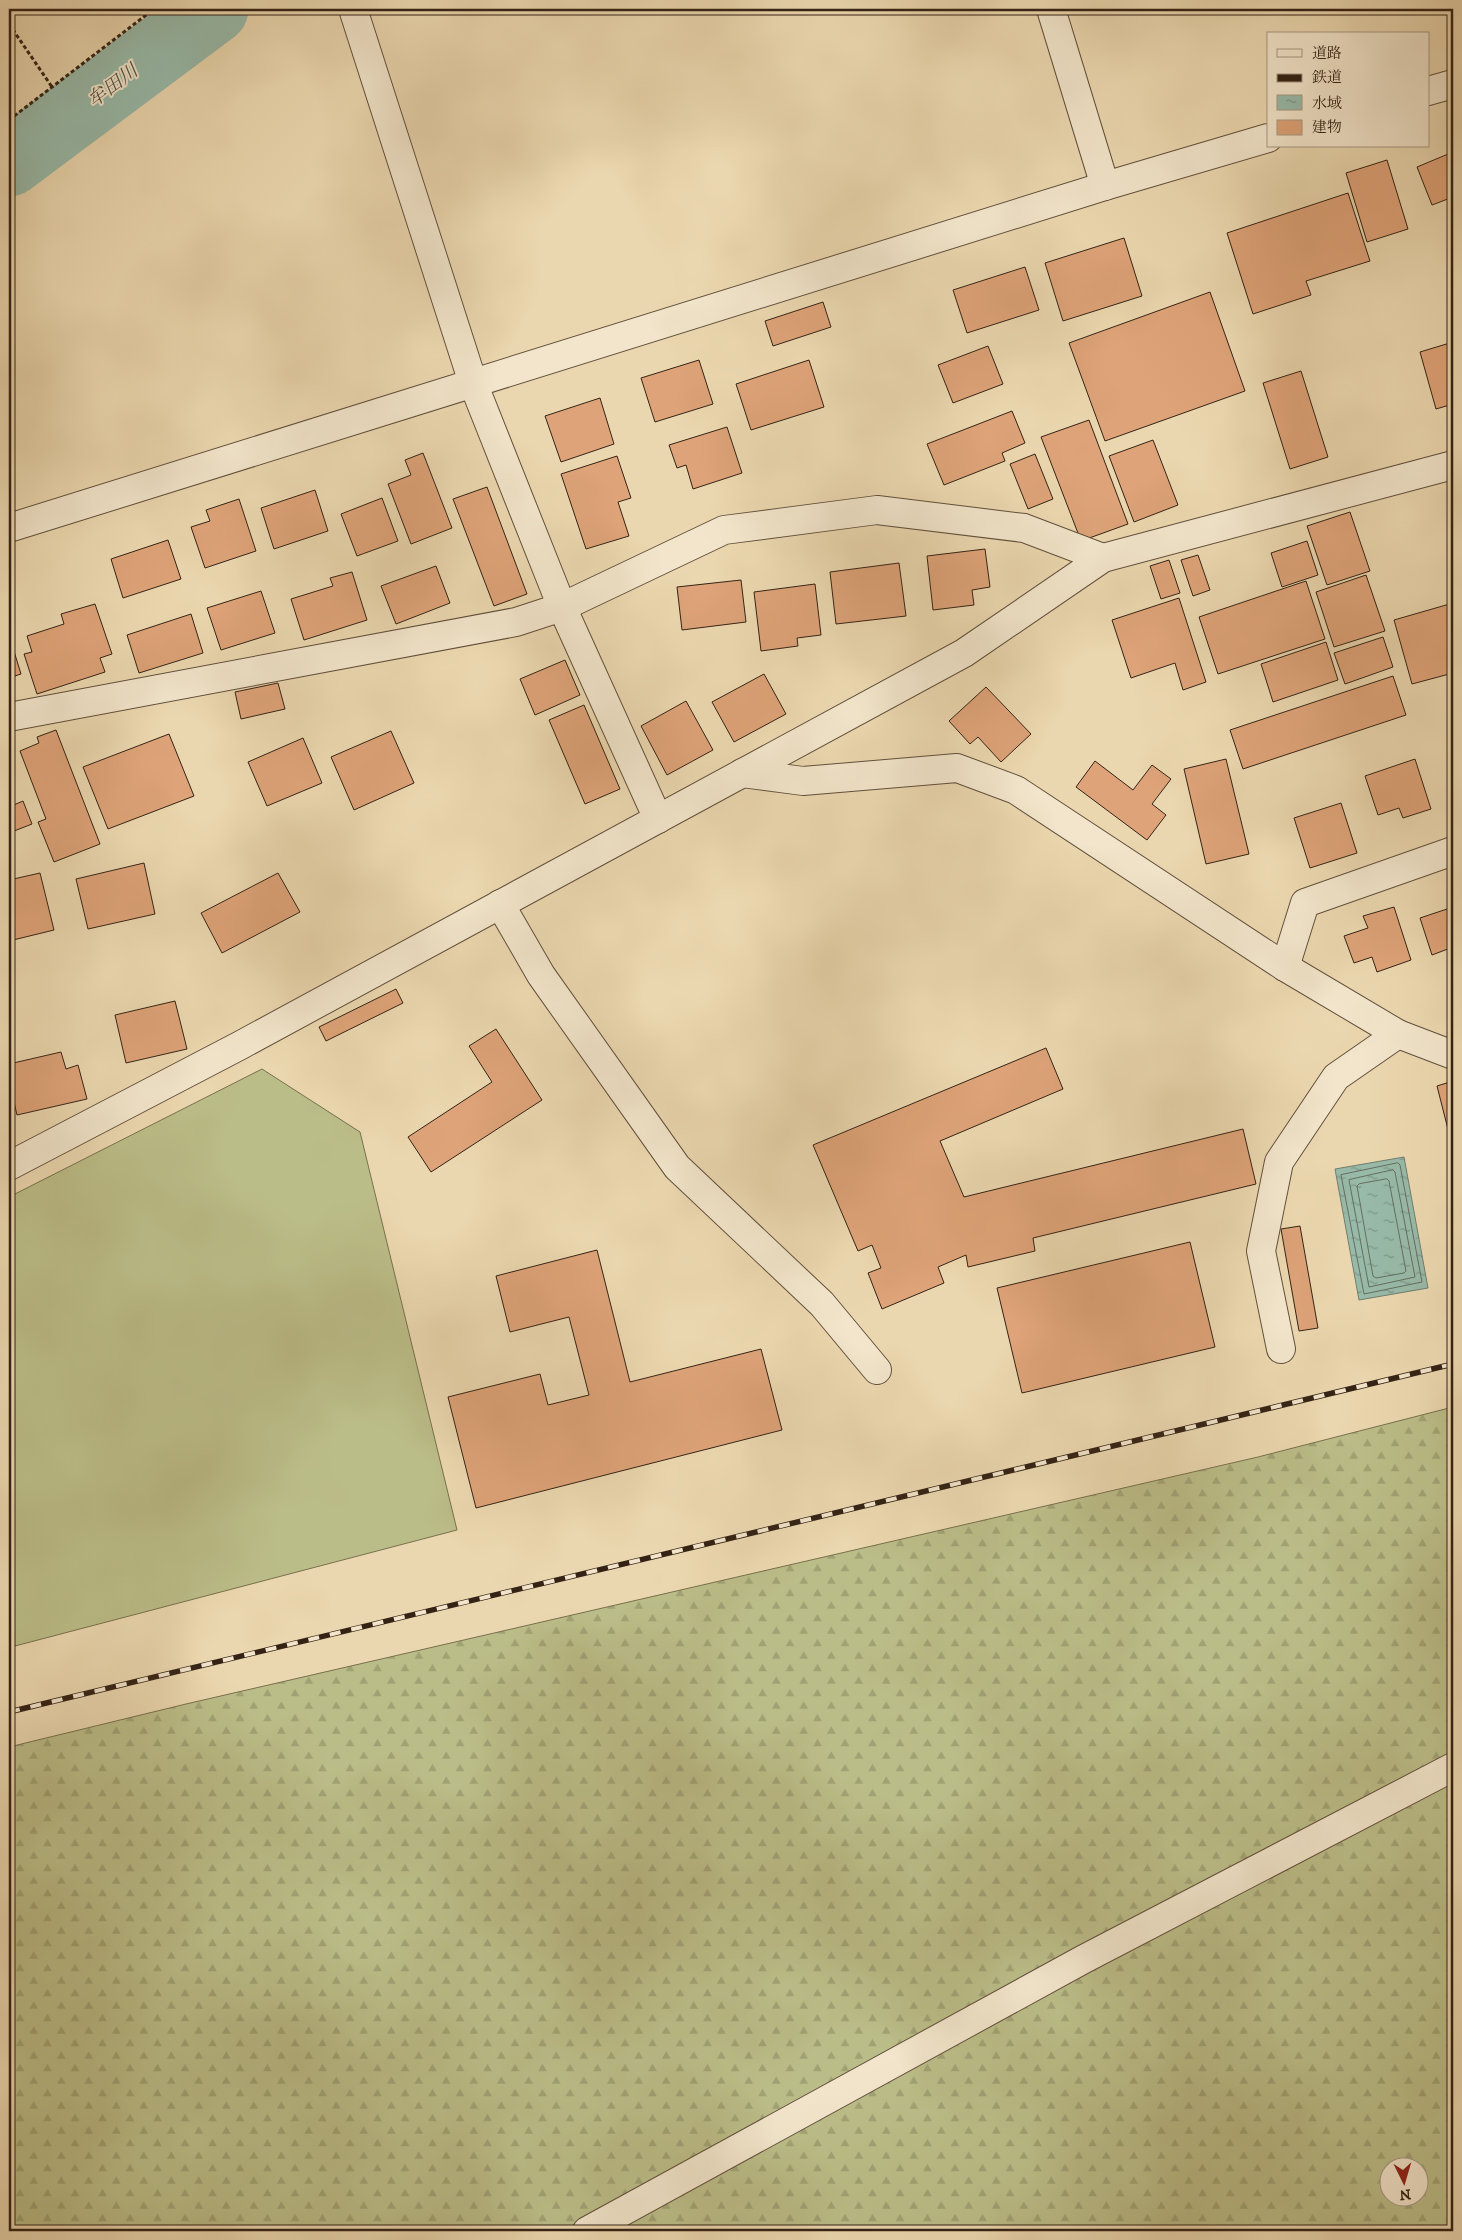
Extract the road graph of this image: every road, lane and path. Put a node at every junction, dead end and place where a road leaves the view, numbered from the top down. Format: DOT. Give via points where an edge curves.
graph roads {
  1 [pos="154,9"];
  2 [pos="353,9"];
  3 [pos="1051,9"];
  4 [pos="9,24"];
  5 [pos="1453,84"];
  6 [pos="52,87"];
  7 [pos="1430,90"];
  8 [pos="9,120"];
  9 [pos="1267,138"];
  10 [pos="1105,186"];
  11 [pos="474,383"];
  12 [pos="1453,465"];
  13 [pos="9,528"];
  14 [pos="1103,558"];
  15 [pos="562,607"];
  16 [pos="9,718"];
  17 [pos="742,773"];
  18 [pos="658,819"];
  19 [pos="1453,851"];
  20 [pos="500,904"];
  21 [pos="1285,967"];
  22 [pos="1398,1034"];
  23 [pos="1453,1055"];
  24 [pos="9,1166"];
  25 [pos="1281,1349"];
  26 [pos="877,1370"];
  27 [pos="1453,1767"];
  28 [pos="587,2231"];
  1 -- 6 [label="path"];
  2 -- 11 [label="street"];
  3 -- 10 [label="street"];
  4 -- 6 [label="path"];
  5 -- 7 [label="street"];
  6 -- 8 [label="path"];
  9 -- 10 [label="street"];
  10 -- 11 [label="street"];
  11 -- 13 [label="street"];
  11 -- 15 [label="street"];
  12 -- 14 [label="street"];
  14 -- 15 [label="street" via="1024,528 877,510 724,530"];
  14 -- 17 [label="street" via="964,653"];
  15 -- 16 [label="street" via="516,622"];
  15 -- 18 [label="street"];
  17 -- 18 [label="street"];
  17 -- 21 [label="street" via="803,781 957,768 1016,790"];
  18 -- 20 [label="street"];
  19 -- 21 [label="street" via="1305,903"];
  20 -- 24 [label="street"];
  20 -- 26 [label="street" via="541,976 678,1167 822,1304"];
  21 -- 22 [label="street"];
  22 -- 23 [label="street"];
  22 -- 25 [label="street" via="1336,1078 1279,1162 1261,1251"];
  27 -- 28 [label="street" via="1084,1959"];
}
